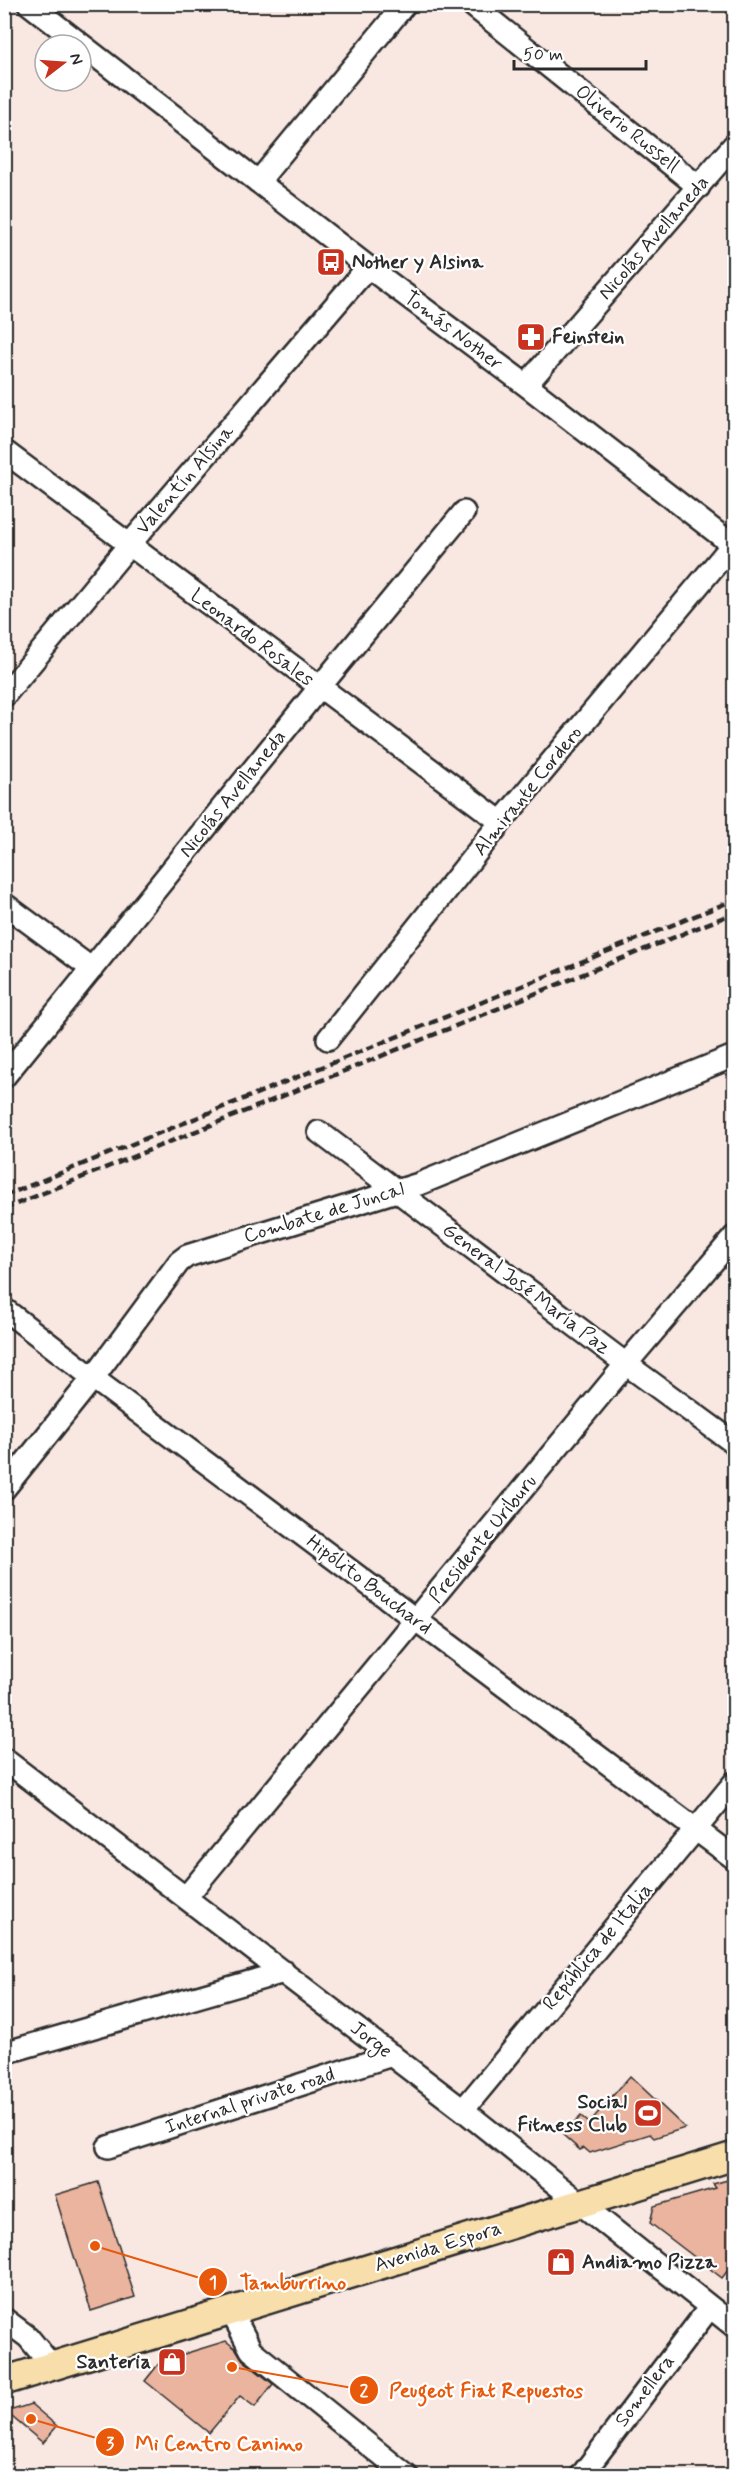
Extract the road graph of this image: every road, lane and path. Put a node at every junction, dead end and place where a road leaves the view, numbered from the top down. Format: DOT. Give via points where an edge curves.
graph roads {
  1 [pos="29,4"];
  2 [pos="405,4"];
  3 [pos="471,4"];
  4 [pos="735,145"];
  5 [pos="258,182"];
  6 [pos="699,187"];
  7 [pos="368,267"];
  8 [pos="526,385"];
  9 [pos="4,451"];
  10 [pos="464,512"];
  11 [pos="129,545"];
  12 [pos="733,545"];
  13 [pos="319,688"];
  14 [pos="4,696"];
  15 [pos="501,822"];
  16 [pos="4,904"];
  17 [pos="92,969"];
  18 [pos="328,1039"];
  19 [pos="735,1056"];
  20 [pos="4,1077"];
  21 [pos="319,1132"];
  22 [pos="396,1190"];
  23 [pos="735,1237"];
  24 [pos="4,1309"];
  25 [pos="626,1365"];
  26 [pos="93,1378"];
  27 [pos="735,1443"];
  28 [pos="4,1489"];
  29 [pos="417,1621"];
  30 [pos="4,1759"];
  31 [pos="735,1783"];
  32 [pos="696,1829"];
  33 [pos="735,1858"];
  34 [pos="186,1896"];
  35 [pos="284,1972"];
  36 [pos="4,2053"];
  37 [pos="392,2055"];
  38 [pos="463,2110"];
  39 [pos="108,2146"];
  40 [pos="735,2156"];
  41 [pos="582,2204"];
  42 [pos="710,2307"];
  43 [pos="231,2311"];
  44 [pos="4,2319"];
  45 [pos="735,2326"];
  46 [pos="52,2366"];
  47 [pos="4,2381"];
  48 [pos="407,2475"];
  49 [pos="581,2475"];
  1 -- 5 [label="street, Tomás Nother"];
  2 -- 5 [label="street"];
  3 -- 6 [label="street, Oliverio Russell"];
  4 -- 6 [label="street, Nicolás Avellaneda"];
  5 -- 7 [label="street, Tomás Nother"];
  6 -- 8 [label="street, Nicolás Avellaneda"];
  7 -- 8 [label="street, Tomás Nother"];
  7 -- 11 [label="street, Valentín Alsina"];
  8 -- 12 [label="street, Tomás Nother"];
  9 -- 11 [label="street, Leonardo Rosales"];
  10 -- 13 [label="street, Nicolás Avellaneda"];
  11 -- 13 [label="street, Leonardo Rosales"];
  11 -- 14 [label="street, Valentín Alsina"];
  12 -- 15 [label="street, Almirante Cordero"];
  13 -- 15 [label="street, Leonardo Rosales"];
  13 -- 17 [label="street, Nicolás Avellaneda"];
  15 -- 18 [label="street, Almirante Cordero"];
  16 -- 17 [label="street"];
  17 -- 20 [label="street, Nicolás Avellaneda"];
  19 -- 22 [label="street, Combate de Juncal"];
  21 -- 22 [label="street, General José María Paz"];
  22 -- 25 [label="street, General José María Paz"];
  22 -- 26 [label="street, Combate de Juncal" via="187,1256"];
  23 -- 25 [label="street, Presidente Uriburu"];
  24 -- 26 [label="street, Hipólito Bouchard"];
  25 -- 27 [label="street, General José María Paz"];
  25 -- 29 [label="street, Presidente Uriburu"];
  26 -- 28 [label="street, Combate de Juncal"];
  26 -- 29 [label="street, Hipólito Bouchard"];
  29 -- 32 [label="street, Hipólito Bouchard"];
  29 -- 34 [label="street, Presidente Uriburu"];
  30 -- 34 [label="street, Jorge"];
  31 -- 32 [label="street, República de Italia"];
  32 -- 33 [label="street, Hipólito Bouchard"];
  32 -- 38 [label="street, República de Italia"];
  34 -- 35 [label="street, Jorge"];
  35 -- 36 [label="street"];
  35 -- 37 [label="street, Jorge"];
  37 -- 38 [label="street, Jorge"];
  37 -- 39 [label="street, Internal private road"];
  38 -- 41 [label="street, Jorge"];
  40 -- 41 [label="main road, Avenida Espora"];
  41 -- 42 [label="street, Jorge"];
  41 -- 43 [label="main road, Avenida Espora"];
  42 -- 45 [label="street, Jorge"];
  42 -- 49 [label="street, Somellera"];
  43 -- 46 [label="main road, Avenida Espora"];
  43 -- 48 [label="street" via="251,2350"];
  44 -- 46 [label="street" via="28,2337"];
  46 -- 47 [label="main road, Avenida Espora"];
}
